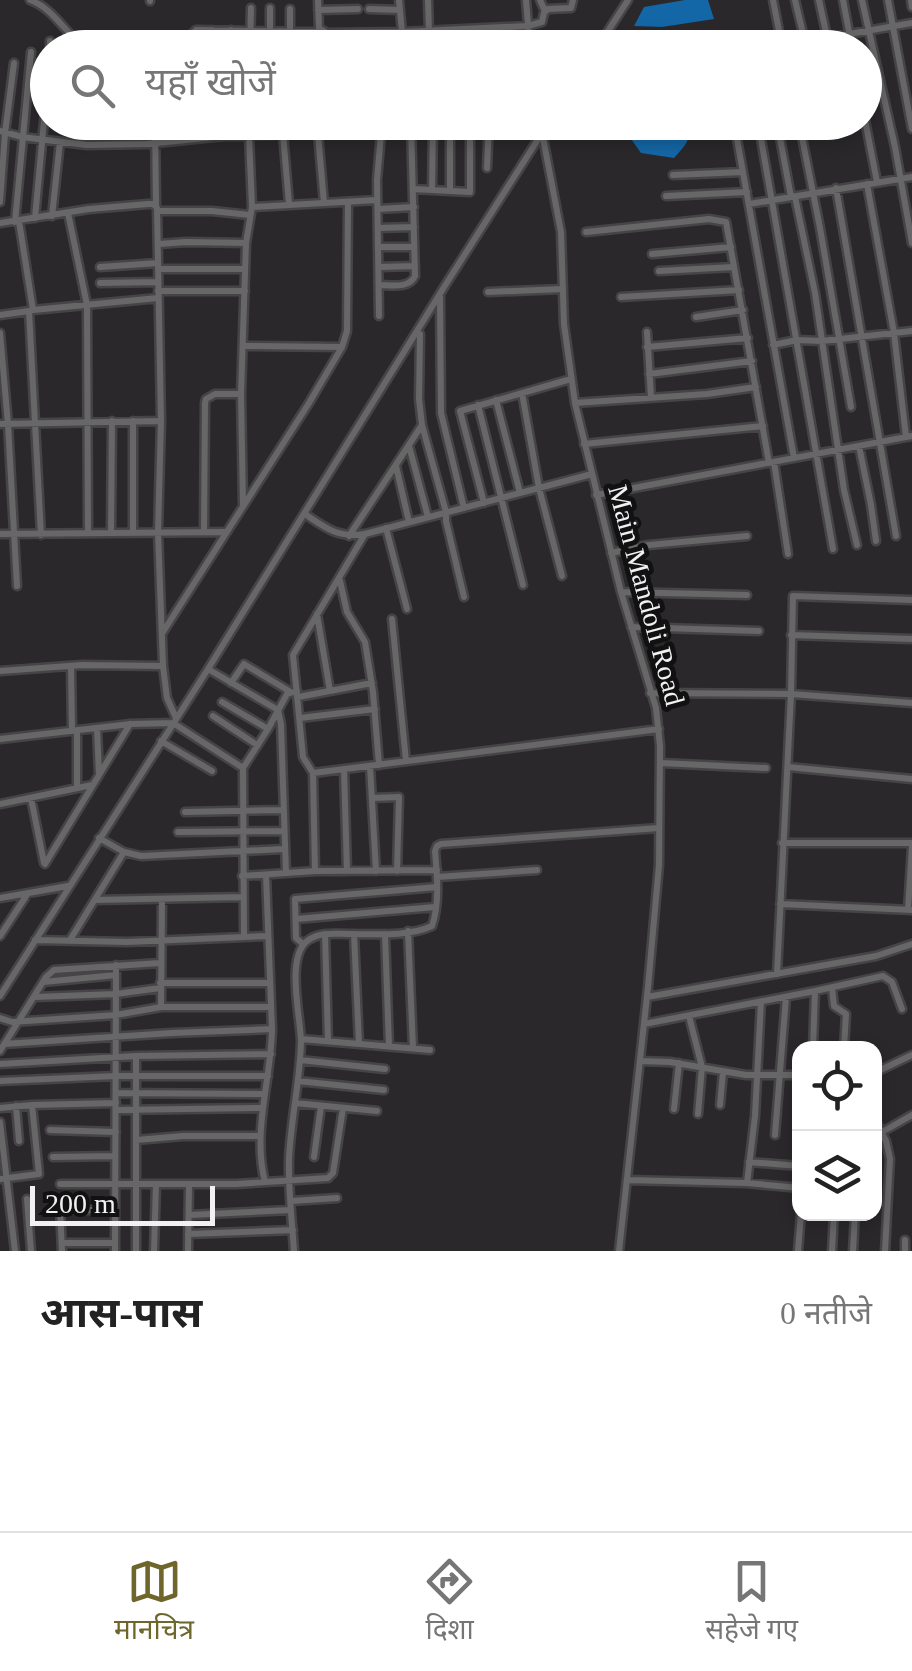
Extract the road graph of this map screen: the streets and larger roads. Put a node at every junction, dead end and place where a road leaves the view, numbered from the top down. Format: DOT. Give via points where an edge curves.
graph roads {
  1 [pos="30,0"];
  2 [pos="318,0"];
  3 [pos="399,0"];
  4 [pos="428,0"];
  5 [pos="526,0"];
  6 [pos="540,0"];
  7 [pos="572,0"];
  8 [pos="628,0"];
  9 [pos="773,0"];
  10 [pos="796,0"];
  11 [pos="819,0"];
  12 [pos="843,0"];
  13 [pos="862,0"];
  14 [pos="888,0"];
  15 [pos="251,8"];
  16 [pos="270,8"];
  17 [pos="290,9"];
  18 [pos="358,9"];
  19 [pos="369,9"];
  20 [pos="318,10"];
  21 [pos="400,10"];
  22 [pos="546,11"];
  23 [pos="912,23"];
  24 [pos="528,26"];
  25 [pos="892,27"];
  26 [pos="65,30"];
  27 [pos="212,30"];
  28 [pos="232,30"];
  29 [pos="250,30"];
  30 [pos="270,30"];
  31 [pos="290,30"];
  32 [pos="321,30"];
  33 [pos="402,30"];
  34 [pos="429,30"];
  35 [pos="462,30"];
  36 [pos="528,30"];
  37 [pos="609,30"];
  38 [pos="779,30"];
  39 [pos="802,30"];
  40 [pos="825,30"];
  41 [pos="848,30"];
  42 [pos="868,30"];
  43 [pos="874,30"];
  44 [pos="14,63"];
  45 [pos="30,69"];
  46 [pos="882,87"];
  47 [pos="912,128"];
  48 [pos="2,132"];
  49 [pos="22,137"];
  50 [pos="30,138"];
  51 [pos="42,140"];
  52 [pos="156,140"];
  53 [pos="180,140"];
  54 [pos="248,140"];
  55 [pos="284,140"];
  56 [pos="319,140"];
  57 [pos="380,140"];
  58 [pos="411,140"];
  59 [pos="433,140"];
  60 [pos="450,140"];
  61 [pos="470,140"];
  62 [pos="489,140"];
  63 [pos="538,140"];
  64 [pos="543,140"];
  65 [pos="737,140"];
  66 [pos="761,140"];
  67 [pos="781,140"];
  68 [pos="802,140"];
  69 [pos="869,140"];
  70 [pos="60,142"];
  71 [pos="156,143"];
  72 [pos="488,168"];
  73 [pos="743,172"];
  74 [pos="673,175"];
  75 [pos="912,177"];
  76 [pos="900,179"];
  77 [pos="877,182"];
  78 [pos="867,184"];
  79 [pos="836,188"];
  80 [pos="413,189"];
  81 [pos="432,190"];
  82 [pos="450,191"];
  83 [pos="747,192"];
  84 [pos="812,194"];
  85 [pos="666,196"];
  86 [pos="793,197"];
  87 [pos="772,200"];
  88 [pos="0,202"];
  89 [pos="348,202"];
  90 [pos="324,203"];
  91 [pos="289,204"];
  92 [pos="377,204"];
  93 [pos="749,204"];
  94 [pos="157,208"];
  95 [pos="414,208"];
  96 [pos="251,211"];
  97 [pos="68,213"];
  98 [pos="52,216"];
  99 [pos="35,218"];
  100 [pos="17,222"];
  101 [pos="0,224"];
  102 [pos="414,226"];
  103 [pos="378,228"];
  104 [pos="586,232"];
  105 [pos="246,243"];
  106 [pos="912,243"];
  107 [pos="159,244"];
  108 [pos="414,247"];
  109 [pos="731,247"];
  110 [pos="379,248"];
  111 [pos="652,254"];
  112 [pos="158,266"];
  113 [pos="379,266"];
  114 [pos="415,266"];
  115 [pos="734,267"];
  116 [pos="100,268"];
  117 [pos="245,269"];
  118 [pos="658,271"];
  119 [pos="158,282"];
  120 [pos="100,284"];
  121 [pos="379,285"];
  122 [pos="563,289"];
  123 [pos="739,290"];
  124 [pos="245,291"];
  125 [pos="488,292"];
  126 [pos="158,294"];
  127 [pos="440,295"];
  128 [pos="621,297"];
  129 [pos="86,305"];
  130 [pos="743,310"];
  131 [pos="31,311"];
  132 [pos="0,315"];
  133 [pos="379,316"];
  134 [pos="696,317"];
  135 [pos="420,329"];
  136 [pos="912,331"];
  137 [pos="646,332"];
  138 [pos="0,333"];
  139 [pos="894,333"];
  140 [pos="862,336"];
  141 [pos="748,338"];
  142 [pos="839,338"];
  143 [pos="797,340"];
  144 [pos="822,340"];
  145 [pos="244,346"];
  146 [pos="773,346"];
  147 [pos="342,347"];
  148 [pos="647,347"];
  149 [pos="752,361"];
  150 [pos="649,374"];
  151 [pos="571,379"];
  152 [pos="756,387"];
  153 [pos="522,393"];
  154 [pos="241,394"];
  155 [pos="651,397"];
  156 [pos="496,400"];
  157 [pos="575,403"];
  158 [pos="478,405"];
  159 [pos="851,407"];
  160 [pos="88,421"];
  161 [pos="112,421"];
  162 [pos="133,421"];
  163 [pos="161,421"];
  164 [pos="36,423"];
  165 [pos="4,424"];
  166 [pos="422,425"];
  167 [pos="763,426"];
  168 [pos="909,437"];
  169 [pos="880,442"];
  170 [pos="584,444"];
  171 [pos="409,446"];
  172 [pos="859,446"];
  173 [pos="839,450"];
  174 [pos="816,453"];
  175 [pos="794,458"];
  176 [pos="772,462"];
  177 [pos="396,466"];
  178 [pos="592,474"];
  179 [pos="539,488"];
  180 [pos="520,493"];
  181 [pos="596,496"];
  182 [pos="501,499"];
  183 [pos="12,501"];
  184 [pos="0,502"];
  185 [pos="484,503"];
  186 [pos="243,506"];
  187 [pos="464,508"];
  188 [pos="446,512"];
  189 [pos="305,514"];
  190 [pos="428,517"];
  191 [pos="409,522"];
  192 [pos="386,528"];
  193 [pos="133,532"];
  194 [pos="158,532"];
  195 [pos="204,532"];
  196 [pos="226,532"];
  197 [pos="111,533"];
  198 [pos="0,534"];
  199 [pos="42,534"];
  200 [pos="88,534"];
  201 [pos="366,534"];
  202 [pos="14,535"];
  203 [pos="747,536"];
  204 [pos="896,536"];
  205 [pos="348,537"];
  206 [pos="876,540"];
  207 [pos="857,545"];
  208 [pos="833,550"];
  209 [pos="611,553"];
  210 [pos="788,554"];
  211 [pos="562,576"];
  212 [pos="340,581"];
  213 [pos="524,585"];
  214 [pos="17,586"];
  215 [pos="621,592"];
  216 [pos="746,595"];
  217 [pos="464,597"];
  218 [pos="912,600"];
  219 [pos="407,609"];
  220 [pos="317,614"];
  221 [pos="392,620"];
  222 [pos="631,626"];
  223 [pos="759,631"];
  224 [pos="163,633"];
  225 [pos="791,635"];
  226 [pos="912,638"];
  227 [pos="71,666"];
  228 [pos="163,666"];
  229 [pos="208,669"];
  230 [pos="0,671"];
  231 [pos="231,683"];
  232 [pos="372,683"];
  233 [pos="330,691"];
  234 [pos="295,693"];
  235 [pos="650,693"];
  236 [pos="791,694"];
  237 [pos="222,702"];
  238 [pos="912,703"];
  239 [pos="375,709"];
  240 [pos="278,710"];
  241 [pos="213,716"];
  242 [pos="300,718"];
  243 [pos="174,721"];
  244 [pos="130,724"];
  245 [pos="98,728"];
  246 [pos="268,729"];
  247 [pos="658,729"];
  248 [pos="75,731"];
  249 [pos="0,739"];
  250 [pos="161,742"];
  251 [pos="257,745"];
  252 [pos="406,761"];
  253 [pos="661,764"];
  254 [pos="375,765"];
  255 [pos="788,767"];
  256 [pos="242,768"];
  257 [pos="766,768"];
  258 [pos="344,769"];
  259 [pos="212,771"];
  260 [pos="313,773"];
  261 [pos="100,776"];
  262 [pos="912,779"];
  263 [pos="93,784"];
  264 [pos="78,788"];
  265 [pos="31,798"];
  266 [pos="372,798"];
  267 [pos="0,804"];
  268 [pos="283,810"];
  269 [pos="185,812"];
  270 [pos="243,812"];
  271 [pos="659,828"];
  272 [pos="284,831"];
  273 [pos="178,832"];
  274 [pos="243,833"];
  275 [pos="99,838"];
  276 [pos="782,843"];
  277 [pos="912,845"];
  278 [pos="284,850"];
  279 [pos="124,852"];
  280 [pos="242,852"];
  281 [pos="397,870"];
  282 [pos="538,870"];
  283 [pos="314,871"];
  284 [pos="347,871"];
  285 [pos="376,871"];
  286 [pos="286,873"];
  287 [pos="266,874"];
  288 [pos="437,874"];
  289 [pos="242,876"];
  290 [pos="70,886"];
  291 [pos="437,887"];
  292 [pos="28,892"];
  293 [pos="243,897"];
  294 [pos="0,898"];
  295 [pos="162,899"];
  296 [pos="96,900"];
  297 [pos="780,904"];
  298 [pos="436,907"];
  299 [pos="910,910"];
  300 [pos="296,918"];
  301 [pos="408,932"];
  302 [pos="324,934"];
  303 [pos="354,934"];
  304 [pos="386,934"];
  305 [pos="0,936"];
  306 [pos="268,936"];
  307 [pos="244,937"];
  308 [pos="34,940"];
  309 [pos="161,940"];
  310 [pos="69,941"];
  311 [pos="303,944"];
  312 [pos="912,944"];
  313 [pos="160,963"];
  314 [pos="116,965"];
  315 [pos="777,974"];
  316 [pos="116,975"];
  317 [pos="43,982"];
  318 [pos="270,982"];
  319 [pos="160,985"];
  320 [pos="832,988"];
  321 [pos="814,992"];
  322 [pos="116,994"];
  323 [pos="0,996"];
  324 [pos="647,997"];
  325 [pos="786,997"];
  326 [pos="34,998"];
  327 [pos="761,1002"];
  328 [pos="161,1007"];
  329 [pos="271,1007"];
  330 [pos="902,1009"];
  331 [pos="116,1015"];
  332 [pos="689,1016"];
  333 [pos="0,1018"];
  334 [pos="18,1022"];
  335 [pos="644,1024"];
  336 [pos="272,1030"];
  337 [pos="116,1038"];
  338 [pos="301,1039"];
  339 [pos="328,1041"];
  340 [pos="813,1041"];
  341 [pos="844,1041"];
  342 [pos="359,1044"];
  343 [pos="389,1046"];
  344 [pos="2,1048"];
  345 [pos="413,1048"];
  346 [pos="430,1050"];
  347 [pos="272,1054"];
  348 [pos="136,1056"];
  349 [pos="912,1056"];
  350 [pos="115,1058"];
  351 [pos="300,1060"];
  352 [pos="640,1061"];
  353 [pos="0,1064"];
  354 [pos="680,1064"];
  355 [pos="702,1067"];
  356 [pos="385,1069"];
  357 [pos="882,1070"];
  358 [pos="723,1071"];
  359 [pos="758,1075"];
  360 [pos="780,1075"];
  361 [pos="116,1076"];
  362 [pos="137,1076"];
  363 [pos="268,1076"];
  364 [pos="792,1076"];
  365 [pos="0,1080"];
  366 [pos="298,1081"];
  367 [pos="384,1090"];
  368 [pos="116,1093"];
  369 [pos="137,1094"];
  370 [pos="265,1094"];
  371 [pos="295,1103"];
  372 [pos="32,1104"];
  373 [pos="720,1105"];
  374 [pos="16,1106"];
  375 [pos="321,1106"];
  376 [pos="116,1107"];
  377 [pos="0,1108"];
  378 [pos="263,1108"];
  379 [pos="343,1108"];
  380 [pos="674,1109"];
  381 [pos="136,1110"];
  382 [pos="377,1111"];
  383 [pos="698,1114"];
  384 [pos="912,1115"];
  385 [pos="0,1122"];
  386 [pos="50,1130"];
  387 [pos="116,1132"];
  388 [pos="882,1132"];
  389 [pos="774,1135"];
  390 [pos="260,1136"];
  391 [pos="136,1140"];
  392 [pos="19,1141"];
  393 [pos="115,1156"];
  394 [pos="54,1157"];
  395 [pos="314,1157"];
  396 [pos="749,1162"];
  397 [pos="792,1165"];
  398 [pos="4,1179"];
  399 [pos="288,1179"];
  400 [pos="627,1180"];
  401 [pos="265,1182"];
  402 [pos="747,1183"];
  403 [pos="60,1184"];
  404 [pos="116,1184"];
  405 [pos="136,1184"];
  406 [pos="156,1184"];
  407 [pos="189,1185"];
  408 [pos="792,1187"];
  409 [pos="882,1190"];
  410 [pos="888,1190"];
  411 [pos="337,1198"];
  412 [pos="27,1199"];
  413 [pos="291,1206"];
  414 [pos="115,1211"];
  415 [pos="189,1215"];
  416 [pos="800,1221"];
  417 [pos="834,1221"];
  418 [pos="855,1221"];
  419 [pos="293,1230"];
  420 [pos="188,1234"];
  421 [pos="904,1240"];
  422 [pos="62,1247"];
  423 [pos="115,1247"];
  424 [pos="15,1251"];
  425 [pos="31,1251"];
  426 [pos="136,1251"];
  427 [pos="154,1251"];
  428 [pos="188,1251"];
  429 [pos="294,1251"];
  430 [pos="620,1251"];
  431 [pos="798,1251"];
  432 [pos="832,1251"];
  433 [pos="854,1251"];
  434 [pos="884,1251"];
  435 [pos="904,1251"];
  1 -- 26 [label="street" via="45,6"];
  2 -- 20 [label="street"];
  3 -- 21 [label="street"];
  4 -- 34 [label="street"];
  5 -- 24 [label="street"];
  6 -- 22 [label="street"];
  7 -- 22 [label="street" via="569,9"];
  8 -- 37 [label="street"];
  9 -- 38 [label="street"];
  10 -- 39 [label="street"];
  11 -- 40 [label="street"];
  12 -- 41 [label="street"];
  13 -- 42 [label="street"];
  14 -- 25 [label="street"];
  15 -- 29 [label="street"];
  16 -- 30 [label="street"];
  17 -- 31 [label="street"];
  18 -- 20 [label="street"];
  19 -- 21 [label="street"];
  20 -- 32 [label="street"];
  21 -- 33 [label="street"];
  22 -- 24 [label="street" via="542,22"];
  23 -- 25 [label="street"];
  24 -- 35 [label="street"];
  24 -- 36 [label="street"];
  25 -- 43 [label="street"];
  25 -- 47 [label="street"];
  27 -- 28 [label="street"];
  28 -- 29 [label="street"];
  44 -- 48 [label="street"];
  45 -- 49 [label="street"];
  46 -- 76 [label="street"];
  48 -- 49 [label="street"];
  48 -- 88 [label="street"];
  49 -- 50 [label="street"];
  49 -- 100 [label="street"];
  51 -- 70 [label="street"];
  51 -- 99 [label="street"];
  52 -- 71 [label="street"];
  53 -- 71 [label="street"];
  54 -- 96 [label="street"];
  55 -- 91 [label="street"];
  56 -- 90 [label="street"];
  57 -- 92 [label="street"];
  58 -- 80 [label="street"];
  59 -- 81 [label="street"];
  60 -- 82 [label="street"];
  61 -- 82 [label="street" via="470,192"];
  62 -- 72 [label="street"];
  63 -- 127 [label="street"];
  64 -- 122 [label="street, Main Mandoli Road"];
  65 -- 73 [label="street"];
  66 -- 87 [label="street"];
  67 -- 86 [label="street"];
  68 -- 84 [label="street"];
  69 -- 77 [label="street"];
  70 -- 71 [label="street"];
  70 -- 98 [label="street"];
  71 -- 94 [label="street"];
  73 -- 74 [label="street"];
  73 -- 83 [label="street"];
  75 -- 76 [label="street"];
  76 -- 77 [label="street"];
  76 -- 106 [label="street"];
  77 -- 78 [label="street"];
  78 -- 79 [label="street"];
  78 -- 139 [label="street"];
  79 -- 84 [label="street"];
  79 -- 140 [label="street"];
  80 -- 81 [label="street"];
  80 -- 95 [label="street"];
  81 -- 82 [label="street"];
  83 -- 85 [label="street"];
  83 -- 93 [label="street"];
  84 -- 86 [label="street"];
  84 -- 142 [label="street"];
  86 -- 87 [label="street"];
  86 -- 144 [label="street"];
  87 -- 93 [label="street"];
  87 -- 143 [label="street"];
  89 -- 90 [label="street"];
  89 -- 92 [label="street"];
  89 -- 147 [label="street"];
  90 -- 91 [label="street"];
  91 -- 96 [label="street"];
  92 -- 95 [label="street"];
  92 -- 103 [label="street"];
  93 -- 146 [label="street"];
  94 -- 96 [label="street"];
  94 -- 97 [label="street"];
  94 -- 107 [label="street"];
  95 -- 102 [label="street"];
  96 -- 105 [label="street"];
  97 -- 98 [label="street"];
  97 -- 129 [label="street"];
  98 -- 99 [label="street"];
  99 -- 100 [label="street"];
  100 -- 101 [label="street"];
  100 -- 131 [label="street"];
  102 -- 103 [label="street"];
  102 -- 108 [label="street"];
  103 -- 110 [label="street"];
  104 -- 109 [label="street" via="719,219 728,225"];
  105 -- 107 [label="street"];
  105 -- 117 [label="street"];
  107 -- 112 [label="street"];
  108 -- 110 [label="street"];
  108 -- 114 [label="street"];
  109 -- 111 [label="street"];
  109 -- 115 [label="street"];
  110 -- 113 [label="street"];
  112 -- 116 [label="street"];
  112 -- 117 [label="street"];
  112 -- 119 [label="street"];
  113 -- 114 [label="street"];
  113 -- 121 [label="street"];
  114 -- 121 [label="street" via="409,284"];
  115 -- 118 [label="street"];
  115 -- 123 [label="street"];
  117 -- 124 [label="street"];
  119 -- 120 [label="street"];
  119 -- 126 [label="street"];
  121 -- 133 [label="street"];
  122 -- 125 [label="street"];
  122 -- 151 [label="street, Main Mandoli Road"];
  123 -- 128 [label="street"];
  123 -- 130 [label="street"];
  124 -- 126 [label="street"];
  124 -- 145 [label="street"];
  126 -- 129 [label="street"];
  126 -- 163 [label="street"];
  127 -- 135 [label="street"];
  127 -- 187 [label="street" via="442,413"];
  129 -- 131 [label="street"];
  129 -- 160 [label="street"];
  130 -- 134 [label="street"];
  130 -- 141 [label="street"];
  131 -- 132 [label="street"];
  131 -- 164 [label="street"];
  135 -- 166 [label="street"];
  135 -- 189 [label="street"];
  136 -- 139 [label="street"];
  137 -- 148 [label="street"];
  138 -- 165 [label="street"];
  139 -- 140 [label="street"];
  139 -- 168 [label="street"];
  140 -- 142 [label="street"];
  140 -- 169 [label="street"];
  141 -- 148 [label="street"];
  141 -- 149 [label="street"];
  142 -- 144 [label="street"];
  142 -- 159 [label="street"];
  143 -- 144 [label="street"];
  143 -- 146 [label="street"];
  143 -- 174 [label="street"];
  144 -- 173 [label="street"];
  145 -- 147 [label="street"];
  145 -- 154 [label="street"];
  146 -- 175 [label="street"];
  147 -- 186 [label="street"];
  148 -- 150 [label="street"];
  149 -- 150 [label="street"];
  149 -- 152 [label="street"];
  150 -- 155 [label="street"];
  151 -- 153 [label="street"];
  151 -- 157 [label="street, Main Mandoli Road"];
  152 -- 155 [label="street"];
  152 -- 167 [label="street"];
  153 -- 156 [label="street"];
  153 -- 179 [label="street"];
  154 -- 186 [label="street"];
  154 -- 195 [label="street" via="206,399"];
  155 -- 157 [label="street"];
  156 -- 158 [label="street"];
  156 -- 180 [label="street"];
  157 -- 170 [label="street, Main Mandoli Road"];
  158 -- 182 [label="street"];
  158 -- 185 [label="street" via="460,413"];
  160 -- 161 [label="street"];
  160 -- 164 [label="street"];
  160 -- 200 [label="street"];
  161 -- 162 [label="street"];
  161 -- 197 [label="street"];
  162 -- 163 [label="street"];
  162 -- 193 [label="street"];
  163 -- 194 [label="street"];
  164 -- 165 [label="street"];
  164 -- 199 [label="street"];
  165 -- 183 [label="street"];
  166 -- 171 [label="street"];
  166 -- 188 [label="street"];
  167 -- 170 [label="street"];
  167 -- 176 [label="street"];
  168 -- 169 [label="street"];
  169 -- 172 [label="street"];
  169 -- 204 [label="street"];
  170 -- 178 [label="street, Main Mandoli Road"];
  171 -- 177 [label="street"];
  171 -- 190 [label="street"];
  172 -- 173 [label="street"];
  172 -- 206 [label="street"];
  173 -- 174 [label="street"];
  173 -- 207 [label="street"];
  174 -- 175 [label="street"];
  174 -- 208 [label="street"];
  175 -- 176 [label="street"];
  176 -- 181 [label="street"];
  176 -- 210 [label="street"];
  177 -- 191 [label="street"];
  177 -- 205 [label="street"];
  178 -- 179 [label="street"];
  178 -- 181 [label="street, Main Mandoli Road"];
  179 -- 180 [label="street"];
  179 -- 211 [label="street"];
  180 -- 182 [label="street"];
  181 -- 209 [label="street, Main Mandoli Road"];
  182 -- 185 [label="street"];
  182 -- 213 [label="street"];
  183 -- 184 [label="street"];
  183 -- 202 [label="street"];
  185 -- 187 [label="street"];
  186 -- 196 [label="street"];
  187 -- 188 [label="street"];
  188 -- 190 [label="street"];
  188 -- 217 [label="street"];
  189 -- 205 [label="street"];
  189 -- 229 [label="street"];
  190 -- 191 [label="street"];
  191 -- 192 [label="street"];
  192 -- 201 [label="street"];
  192 -- 219 [label="street"];
  193 -- 194 [label="street"];
  193 -- 197 [label="street"];
  194 -- 195 [label="street"];
  194 -- 224 [label="street"];
  195 -- 196 [label="street"];
  196 -- 224 [label="street"];
  197 -- 200 [label="street"];
  198 -- 202 [label="street"];
  199 -- 200 [label="street"];
  199 -- 202 [label="street"];
  201 -- 205 [label="street"];
  201 -- 212 [label="street"];
  202 -- 214 [label="street"];
  203 -- 209 [label="street"];
  209 -- 215 [label="street, Main Mandoli Road"];
  212 -- 220 [label="street"];
  212 -- 232 [label="street" via="347,612 366,642"];
  215 -- 216 [label="street"];
  215 -- 222 [label="street, Main Mandoli Road"];
  218 -- 225 [label="street" via="793,596"];
  220 -- 233 [label="street"];
  220 -- 234 [label="street" via="294,656"];
  221 -- 252 [label="street"];
  222 -- 223 [label="street"];
  222 -- 235 [label="street, Main Mandoli Road"];
  224 -- 228 [label="street"];
  225 -- 226 [label="street"];
  225 -- 236 [label="street"];
  227 -- 228 [label="street"];
  227 -- 230 [label="street"];
  227 -- 248 [label="street"];
  228 -- 243 [label="street"];
  229 -- 231 [label="street"];
  229 -- 243 [label="street"];
  231 -- 234 [label="street" via="244,664"];
  231 -- 240 [label="street"];
  232 -- 233 [label="street"];
  232 -- 239 [label="street"];
  233 -- 234 [label="street"];
  234 -- 240 [label="street"];
  234 -- 242 [label="street"];
  235 -- 236 [label="street"];
  235 -- 247 [label="street, Main Mandoli Road"];
  236 -- 238 [label="street"];
  236 -- 255 [label="street"];
  237 -- 246 [label="street"];
  239 -- 242 [label="street"];
  239 -- 254 [label="street"];
  240 -- 246 [label="street"];
  240 -- 268 [label="street"];
  241 -- 251 [label="street"];
  242 -- 260 [label="street" via="303,757"];
  243 -- 244 [label="street"];
  243 -- 250 [label="street"];
  243 -- 256 [label="street"];
  244 -- 245 [label="street"];
  244 -- 261 [label="street"];
  245 -- 248 [label="street"];
  245 -- 261 [label="street"];
  246 -- 251 [label="street"];
  247 -- 252 [label="street"];
  247 -- 253 [label="street, Main Mandoli Road"];
  248 -- 249 [label="street"];
  248 -- 264 [label="street"];
  250 -- 259 [label="street"];
  250 -- 275 [label="street"];
  251 -- 256 [label="street"];
  252 -- 254 [label="street"];
  253 -- 257 [label="street"];
  253 -- 271 [label="street, Main Mandoli Road"];
  254 -- 258 [label="street"];
  254 -- 266 [label="street"];
  255 -- 262 [label="street"];
  255 -- 276 [label="street"];
  256 -- 270 [label="street"];
  258 -- 260 [label="street"];
  258 -- 284 [label="street"];
  260 -- 283 [label="street"];
  261 -- 263 [label="street"];
  263 -- 264 [label="street"];
  263 -- 265 [label="street" via="44,864"];
  264 -- 265 [label="street"];
  265 -- 267 [label="street"];
  266 -- 281 [label="street" via="399,796"];
  266 -- 285 [label="street"];
  268 -- 270 [label="street"];
  268 -- 272 [label="street"];
  269 -- 270 [label="street"];
  270 -- 274 [label="street"];
  271 -- 288 [label="street" via="441,844 435,851"];
  271 -- 324 [label="street, Main Mandoli Road"];
  272 -- 274 [label="street"];
  272 -- 278 [label="street"];
  273 -- 274 [label="street"];
  274 -- 280 [label="street"];
  275 -- 279 [label="street"];
  275 -- 290 [label="street"];
  276 -- 277 [label="street"];
  276 -- 297 [label="street"];
  277 -- 299 [label="street"];
  278 -- 280 [label="street"];
  278 -- 286 [label="street"];
  279 -- 280 [label="street"];
  279 -- 296 [label="street"];
  280 -- 289 [label="street"];
  281 -- 285 [label="street"];
  281 -- 288 [label="street"];
  282 -- 288 [label="street"];
  283 -- 284 [label="street"];
  283 -- 286 [label="street"];
  284 -- 285 [label="street"];
  286 -- 287 [label="street"];
  287 -- 289 [label="street"];
  287 -- 306 [label="street"];
  288 -- 291 [label="street"];
  289 -- 293 [label="street"];
  290 -- 292 [label="street"];
  290 -- 308 [label="street"];
  291 -- 298 [label="street"];
  291 -- 300 [label="street" via="295,900"];
  292 -- 294 [label="street"];
  292 -- 305 [label="street"];
  293 -- 295 [label="street"];
  293 -- 307 [label="street"];
  295 -- 296 [label="street"];
  295 -- 309 [label="street"];
  296 -- 310 [label="street"];
  297 -- 299 [label="street"];
  297 -- 315 [label="street"];
  298 -- 300 [label="street"];
  298 -- 301 [label="street" via="432,926"];
  300 -- 311 [label="street" via="296,938"];
  301 -- 304 [label="street"];
  301 -- 345 [label="street"];
  302 -- 303 [label="street"];
  302 -- 311 [label="street"];
  302 -- 339 [label="street"];
  303 -- 304 [label="street"];
  303 -- 342 [label="street"];
  304 -- 343 [label="street"];
  306 -- 307 [label="street"];
  306 -- 318 [label="street"];
  307 -- 309 [label="street"];
  308 -- 310 [label="street"];
  308 -- 323 [label="street"];
  309 -- 310 [label="street"];
  309 -- 313 [label="street"];
  311 -- 338 [label="street" via="296,976"];
  312 -- 315 [label="street"];
  313 -- 314 [label="street"];
  313 -- 319 [label="street"];
  314 -- 316 [label="street"];
  314 -- 317 [label="street" via="61,968"];
  315 -- 324 [label="street"];
  316 -- 317 [label="street"];
  316 -- 322 [label="street"];
  317 -- 326 [label="street"];
  318 -- 319 [label="street"];
  318 -- 329 [label="street"];
  319 -- 322 [label="street"];
  319 -- 328 [label="street"];
  320 -- 321 [label="street"];
  320 -- 330 [label="street" via="886,976"];
  320 -- 341 [label="street" via="834,1006 846,1014"];
  321 -- 325 [label="street"];
  321 -- 340 [label="street"];
  322 -- 326 [label="street"];
  322 -- 331 [label="street"];
  324 -- 335 [label="street, Main Mandoli Road"];
  325 -- 327 [label="street"];
  325 -- 360 [label="street"];
  326 -- 334 [label="street"];
  327 -- 332 [label="street"];
  327 -- 359 [label="street"];
  328 -- 329 [label="street"];
  328 -- 331 [label="street"];
  329 -- 336 [label="street"];
  331 -- 334 [label="street"];
  331 -- 337 [label="street"];
  332 -- 335 [label="street"];
  332 -- 355 [label="street"];
  333 -- 334 [label="street"];
  334 -- 344 [label="street"];
  335 -- 352 [label="street, Main Mandoli Road"];
  336 -- 337 [label="street"];
  336 -- 347 [label="street"];
  337 -- 344 [label="street"];
  337 -- 350 [label="street"];
  338 -- 339 [label="street"];
  338 -- 351 [label="street"];
  339 -- 342 [label="street"];
  342 -- 343 [label="street"];
  343 -- 345 [label="street"];
  345 -- 346 [label="street"];
  347 -- 348 [label="street"];
  347 -- 363 [label="street"];
  348 -- 350 [label="street"];
  348 -- 362 [label="street"];
  349 -- 357 [label="street"];
  350 -- 353 [label="street"];
  350 -- 361 [label="street"];
  351 -- 356 [label="street"];
  351 -- 366 [label="street"];
  352 -- 354 [label="street"];
  352 -- 400 [label="street, Main Mandoli Road"];
  354 -- 355 [label="street"];
  354 -- 380 [label="street"];
  355 -- 358 [label="street"];
  355 -- 383 [label="street"];
  358 -- 359 [label="street"];
  358 -- 373 [label="street"];
  359 -- 360 [label="street"];
  359 -- 396 [label="street"];
  360 -- 364 [label="street"];
  360 -- 389 [label="street"];
  361 -- 362 [label="street"];
  361 -- 365 [label="street"];
  361 -- 368 [label="street"];
  362 -- 363 [label="street"];
  362 -- 369 [label="street"];
  363 -- 370 [label="street"];
  366 -- 367 [label="street"];
  366 -- 371 [label="street"];
  368 -- 369 [label="street"];
  368 -- 376 [label="street"];
  369 -- 370 [label="street"];
  369 -- 381 [label="street"];
  370 -- 378 [label="street"];
  371 -- 375 [label="street"];
  371 -- 399 [label="street"];
  372 -- 374 [label="street"];
  372 -- 376 [label="street"];
  372 -- 398 [label="street" via="40,1174"];
  374 -- 377 [label="street"];
  374 -- 392 [label="street"];
  375 -- 379 [label="street"];
  375 -- 395 [label="street"];
  376 -- 381 [label="street"];
  376 -- 387 [label="street"];
  378 -- 381 [label="street"];
  378 -- 390 [label="street"];
  379 -- 382 [label="street"];
  379 -- 399 [label="street" via="331,1176"];
  381 -- 391 [label="street"];
  384 -- 388 [label="street"];
  385 -- 398 [label="street"];
  386 -- 387 [label="street"];
  387 -- 393 [label="street"];
  388 -- 410 [label="street" via="889,1150"];
  390 -- 391 [label="street"];
  390 -- 401 [label="street"];
  391 -- 405 [label="street"];
  393 -- 394 [label="street"];
  393 -- 404 [label="street"];
  396 -- 397 [label="street"];
  396 -- 402 [label="street"];
  398 -- 424 [label="street"];
  399 -- 401 [label="street"];
  399 -- 413 [label="street"];
  400 -- 402 [label="street"];
  400 -- 430 [label="street, Main Mandoli Road"];
  401 -- 407 [label="street"];
  402 -- 408 [label="street"];
  403 -- 404 [label="street"];
  404 -- 405 [label="street"];
  404 -- 414 [label="street"];
  405 -- 406 [label="street"];
  405 -- 426 [label="street"];
  406 -- 407 [label="street"];
  406 -- 427 [label="street"];
  407 -- 415 [label="street"];
  409 -- 410 [label="street"];
  410 -- 434 [label="street"];
  411 -- 413 [label="street"];
  412 -- 425 [label="street"];
  413 -- 415 [label="street"];
  413 -- 419 [label="street"];
  414 -- 422 [label="street" via="60,1209"];
  414 -- 423 [label="street"];
  415 -- 420 [label="street"];
  416 -- 431 [label="street"];
  417 -- 432 [label="street"];
  418 -- 433 [label="street"];
  419 -- 420 [label="street"];
  419 -- 429 [label="street"];
  420 -- 428 [label="street"];
  421 -- 435 [label="street"];
  422 -- 423 [label="street"];
}
